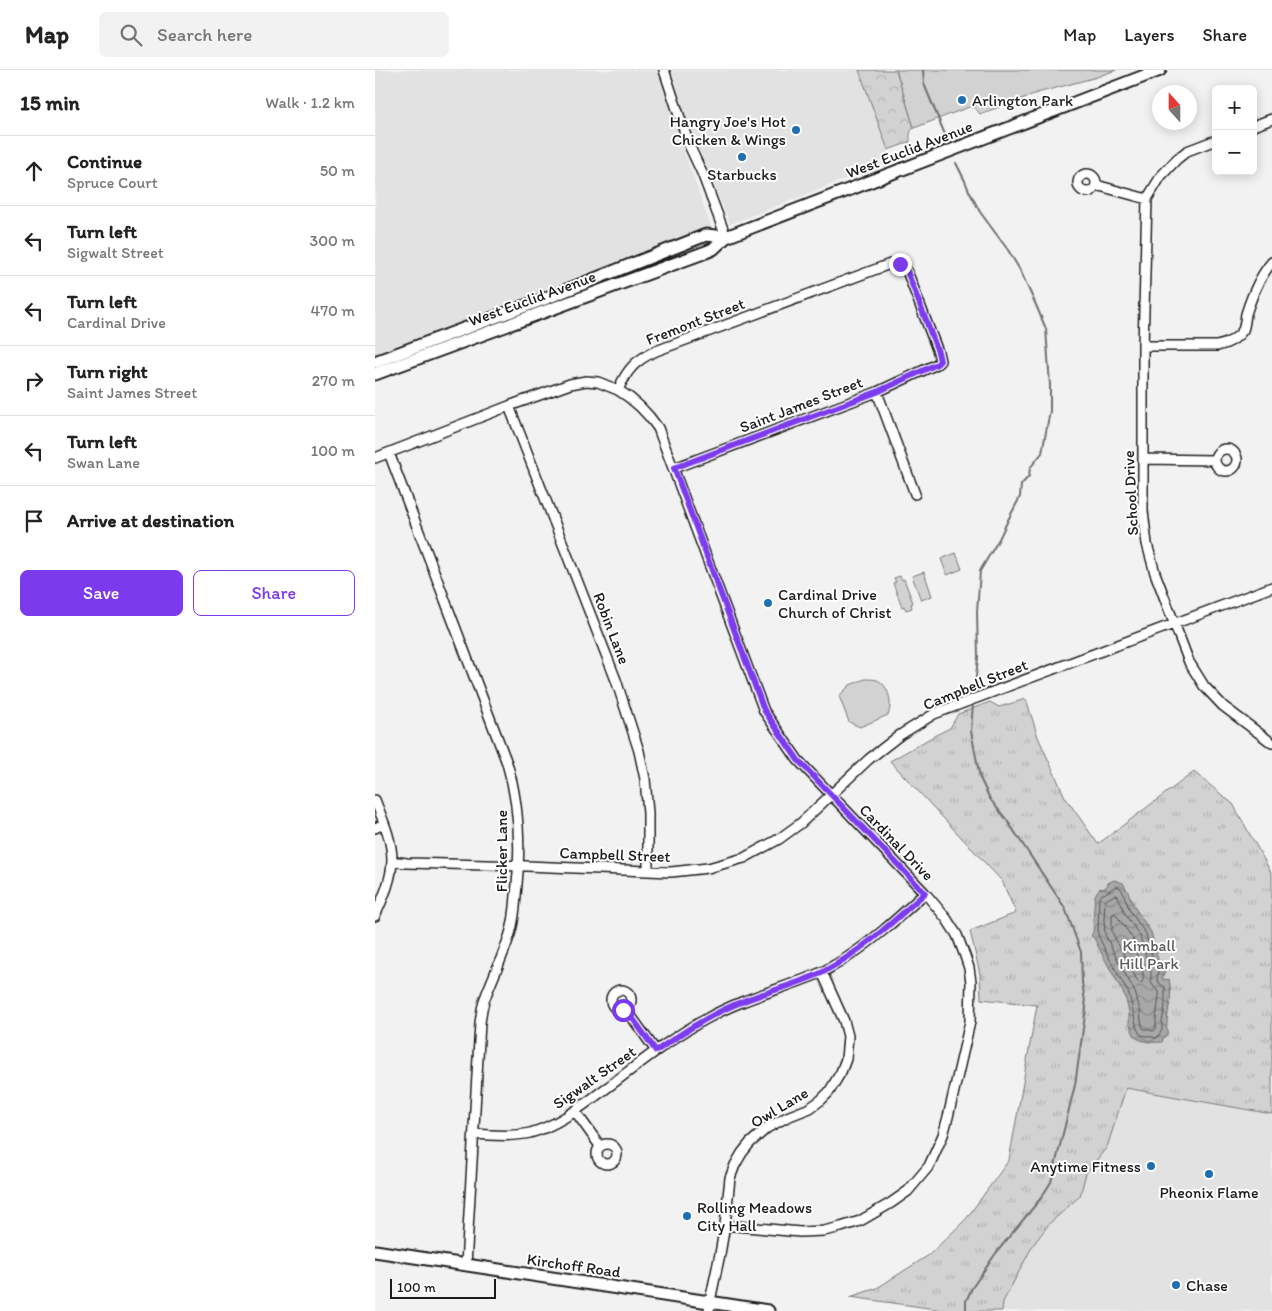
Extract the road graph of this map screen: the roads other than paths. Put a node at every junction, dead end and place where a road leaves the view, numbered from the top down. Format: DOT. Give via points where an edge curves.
graph roads {
  1 [pos="664,70"];
  2 [pos="1160,70"];
  3 [pos="1272,119"];
  4 [pos="1257,125"];
  5 [pos="1212,142"];
  6 [pos="1096,185"];
  7 [pos="1147,199"];
  8 [pos="726,237"];
  9 [pos="1272,262"];
  10 [pos="1143,346"];
  11 [pos="375,362"];
  12 [pos="937,364"];
  13 [pos="375,374"];
  14 [pos="618,390"];
  15 [pos="877,392"];
  16 [pos="509,406"];
  17 [pos="389,453"];
  18 [pos="375,458"];
  19 [pos="1143,459"];
  20 [pos="1215,460"];
  21 [pos="674,468"];
  22 [pos="915,494"];
  23 [pos="1272,587"];
  24 [pos="1174,624"];
  25 [pos="1272,743"];
  26 [pos="830,794"];
  27 [pos="375,800"];
  28 [pos="384,824"];
  29 [pos="375,828"];
  30 [pos="392,860"];
  31 [pos="518,865"];
  32 [pos="649,871"];
  33 [pos="925,893"];
  34 [pos="375,916"];
  35 [pos="822,972"];
  36 [pos="626,1009"];
  37 [pos="656,1051"];
  38 [pos="575,1111"];
  39 [pos="474,1134"];
  40 [pos="600,1146"];
  41 [pos="725,1225"];
  42 [pos="375,1251"];
  43 [pos="466,1265"];
  44 [pos="709,1306"];
  45 [pos="768,1311"];
  1 -- 8 [label="street" via="689,145"];
  2 -- 8 [label="main road, West Euclid Avenue"];
  3 -- 4 [label="street"];
  5 -- 7 [label="street" via="1177,158"];
  6 -- 7 [label="street"];
  7 -- 10 [label="street, School Drive"];
  8 -- 11 [label="main road, West Euclid Avenue" via="706,235"];
  8 -- 13 [label="main road, West Euclid Avenue" via="706,252"];
  9 -- 10 [label="street" via="1255,287 1243,329 1227,344"];
  10 -- 19 [label="street, School Drive"];
  12 -- 14 [label="street, Fremont Street" via="940,361 938,352 907,271 895,263 648,354 629,369"];
  12 -- 15 [label="street, Saint James Street"];
  14 -- 16 [label="street" via="586,381"];
  14 -- 21 [label="street, Cardinal Drive" via="641,406 658,428"];
  15 -- 21 [label="street, Saint James Street"];
  15 -- 22 [label="street"];
  16 -- 17 [label="street"];
  16 -- 32 [label="street, Robin Lane" via="616,680 639,751 645,779"];
  17 -- 18 [label="street"];
  17 -- 31 [label="street, Flicker Lane" via="509,770 519,825"];
  19 -- 20 [label="street"];
  19 -- 24 [label="street, School Drive" via="1147,544"];
  21 -- 26 [label="street, Cardinal Drive" via="764,710 798,760"];
  23 -- 24 [label="street, Campbell Street"];
  24 -- 25 [label="street, School Drive" via="1189,662 1204,686 1223,706"];
  24 -- 26 [label="street, Campbell Street" via="934,714 900,735"];
  26 -- 32 [label="street, Campbell Street" via="801,823 744,858 708,868"];
  26 -- 33 [label="street, Cardinal Drive"];
  27 -- 28 [label="street"];
  28 -- 29 [label="street"];
  28 -- 30 [label="street"];
  30 -- 31 [label="street, Campbell Street"];
  30 -- 34 [label="street" via="388,886"];
  31 -- 32 [label="street, Campbell Street"];
  31 -- 39 [label="street, Flicker Lane" via="511,932 482,1008"];
  33 -- 35 [label="street, Sigwalt Street" via="860,949"];
  33 -- 41 [label="street, Cardinal Drive" via="957,935 969,968 971,990 971,1022 945,1126 929,1166 908,1191 891,1204 841,1227 800,1232"];
  35 -- 37 [label="street, Sigwalt Street" via="717,1012"];
  35 -- 41 [label="street, Owl Lane" via="844,1021 848,1036 846,1059 829,1092 821,1100 767,1128 742,1153 730,1178"];
  36 -- 37 [label="street"];
  37 -- 38 [label="street, Sigwalt Street"];
  38 -- 39 [label="street, Sigwalt Street" via="556,1122 515,1136"];
  38 -- 40 [label="street"];
  39 -- 43 [label="street, Flicker Lane"];
  41 -- 44 [label="street, Owl Lane"];
  42 -- 43 [label="main road, Kirchoff Road"];
  43 -- 44 [label="main road, Kirchoff Road"];
  44 -- 45 [label="main road, Kirchoff Road"];
}
